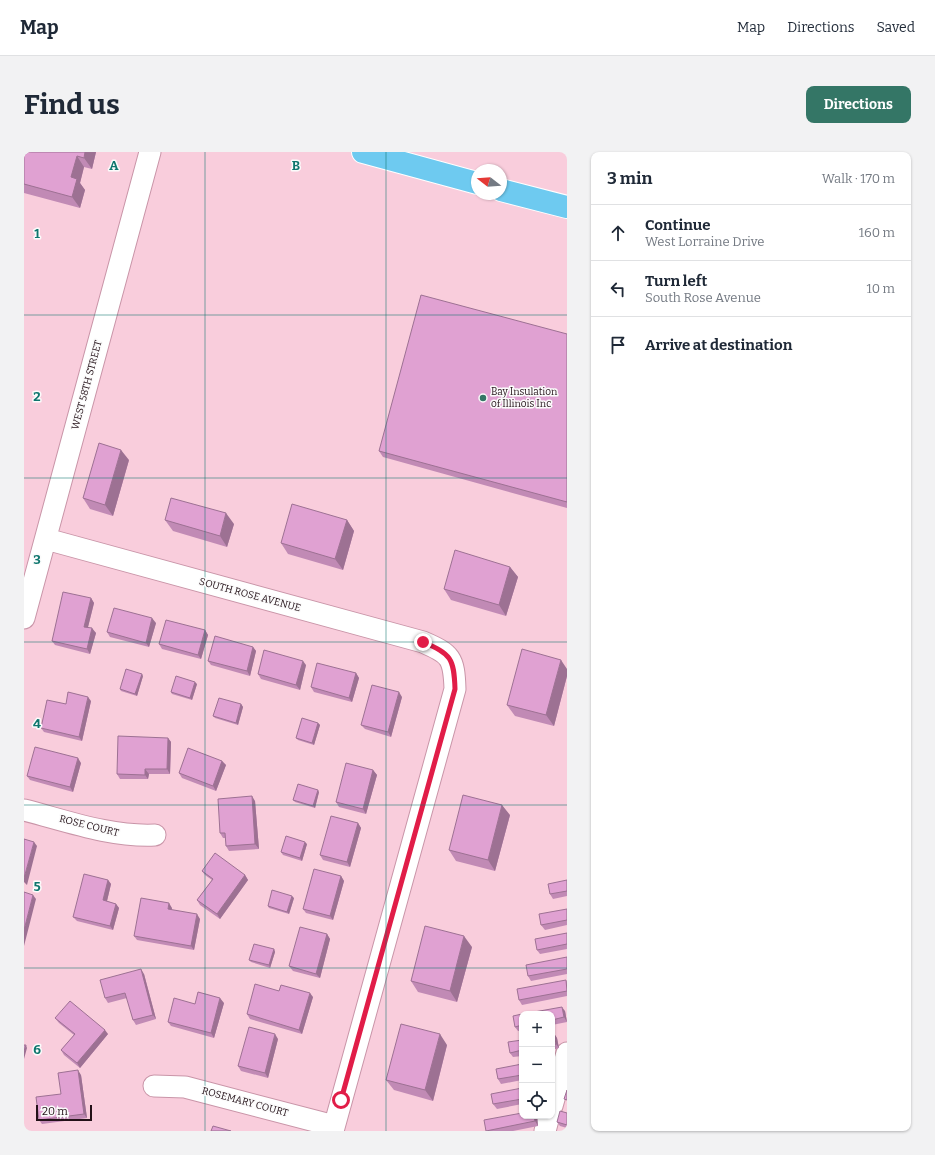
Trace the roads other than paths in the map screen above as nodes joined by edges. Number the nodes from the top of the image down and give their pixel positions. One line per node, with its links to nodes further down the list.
1 (150, 152): 6 (street, WEST 58TH STREET)
2 (363, 152): 3 (main road)
3 (471, 181)
4 (507, 192): 5 (main road)
5 (567, 208)
6 (46, 539): 7 (street, WEST 58TH STREET); 14 (street, SOUTH ROSE AVENUE)
7 (24, 618)
8 (24, 810): 9 (street, ROSE COURT)
9 (155, 835)
10 (567, 1053): 12 (street)
11 (154, 1086): 14 (street, ROSEMARY COURT)
12 (555, 1095)
13 (548, 1119): 15 (street)
14 (333, 1128)
15 (545, 1131)

